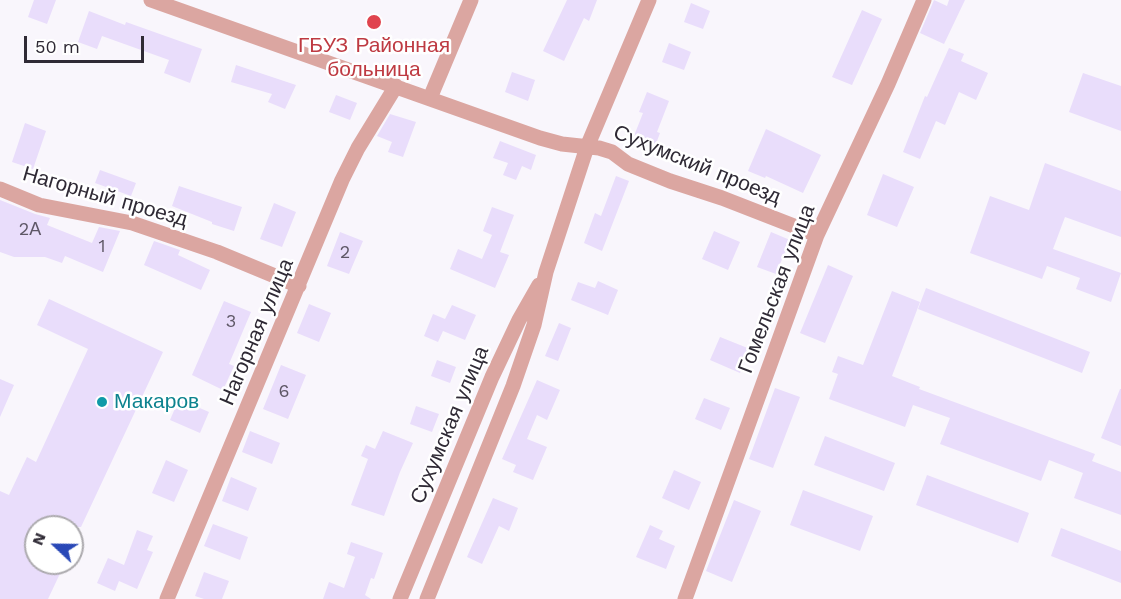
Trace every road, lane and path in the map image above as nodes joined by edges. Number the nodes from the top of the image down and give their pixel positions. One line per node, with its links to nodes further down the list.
1 (151, 0): 5 (street, Сухумский проезд)
2 (471, 0): 6 (street)
3 (649, 0): 7 (street, Сухумская улица)
4 (924, 0): 9 (street, Гомельская улица)
5 (396, 86): 6 (street, Сухумский проезд); 11 (street, Нагорная улица)
6 (430, 98): 7 (street, Сухумский проезд)
7 (587, 147): 9 (street, Сухумский проезд); 10 (street, Сухумская улица)
8 (0, 189): 11 (street, Нагорный проезд)
9 (817, 236): 15 (street, Гомельская улица)
10 (546, 272): 13 (street, Сухумская улица); 14 (street, Сухумская улица)
11 (300, 286): 12 (street, Нагорная улица)
12 (168, 599)
13 (400, 599)
14 (427, 599)
15 (685, 599)

